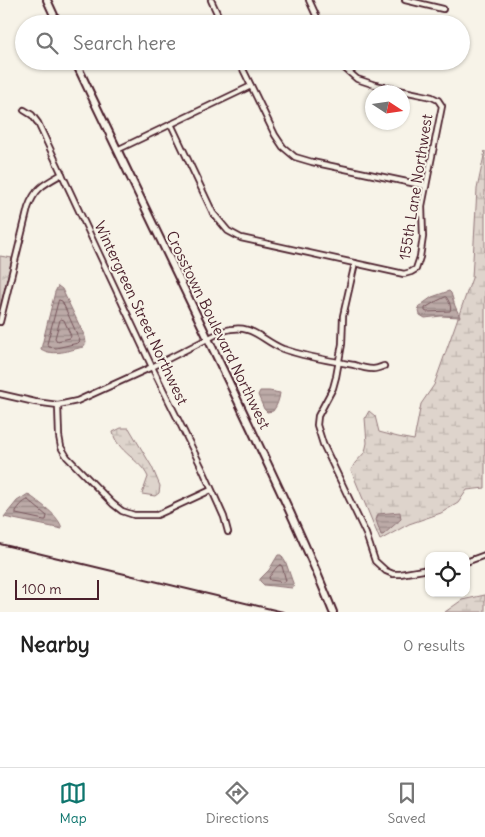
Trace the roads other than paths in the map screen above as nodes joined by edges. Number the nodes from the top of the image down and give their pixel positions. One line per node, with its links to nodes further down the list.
1 (47, 0): 6 (street)
2 (211, 0): 7 (street)
3 (309, 0): 8 (street)
4 (405, 0): 5 (street)
5 (443, 9)
6 (54, 15)
7 (218, 15)
8 (316, 15)
9 (80, 70): 15 (street, Crosstown Boulevard Northwest)
10 (243, 70): 12 (street)
11 (346, 70): 17 (street, 155th Lane Northwest)
12 (251, 86): 14 (street); 17 (street)
13 (24, 110): 16 (street, Wintergreen Street Northwest)
14 (171, 124): 15 (street); 18 (street)
15 (116, 150): 20 (street, Crosstown Boulevard Northwest)
16 (62, 174): 19 (street); 23 (street, Wintergreen Street Northwest)
17 (426, 186): 18 (street, 155th Lane Northwest)
18 (355, 263): 21 (street)
19 (0, 322)
20 (208, 339): 21 (street); 23 (street); 31 (street, Crosstown Boulevard Northwest)
21 (339, 363): 22 (street); 30 (street)
22 (384, 366)
23 (152, 367): 25 (street); 26 (street, Wintergreen Street Northwest)
24 (0, 394): 25 (street)
25 (58, 405): 26 (street)
26 (211, 490): 27 (street, Wintergreen Street Northwest)
27 (228, 532)
28 (485, 555): 29 (street)
29 (470, 561)
30 (425, 570)
31 (333, 612)

